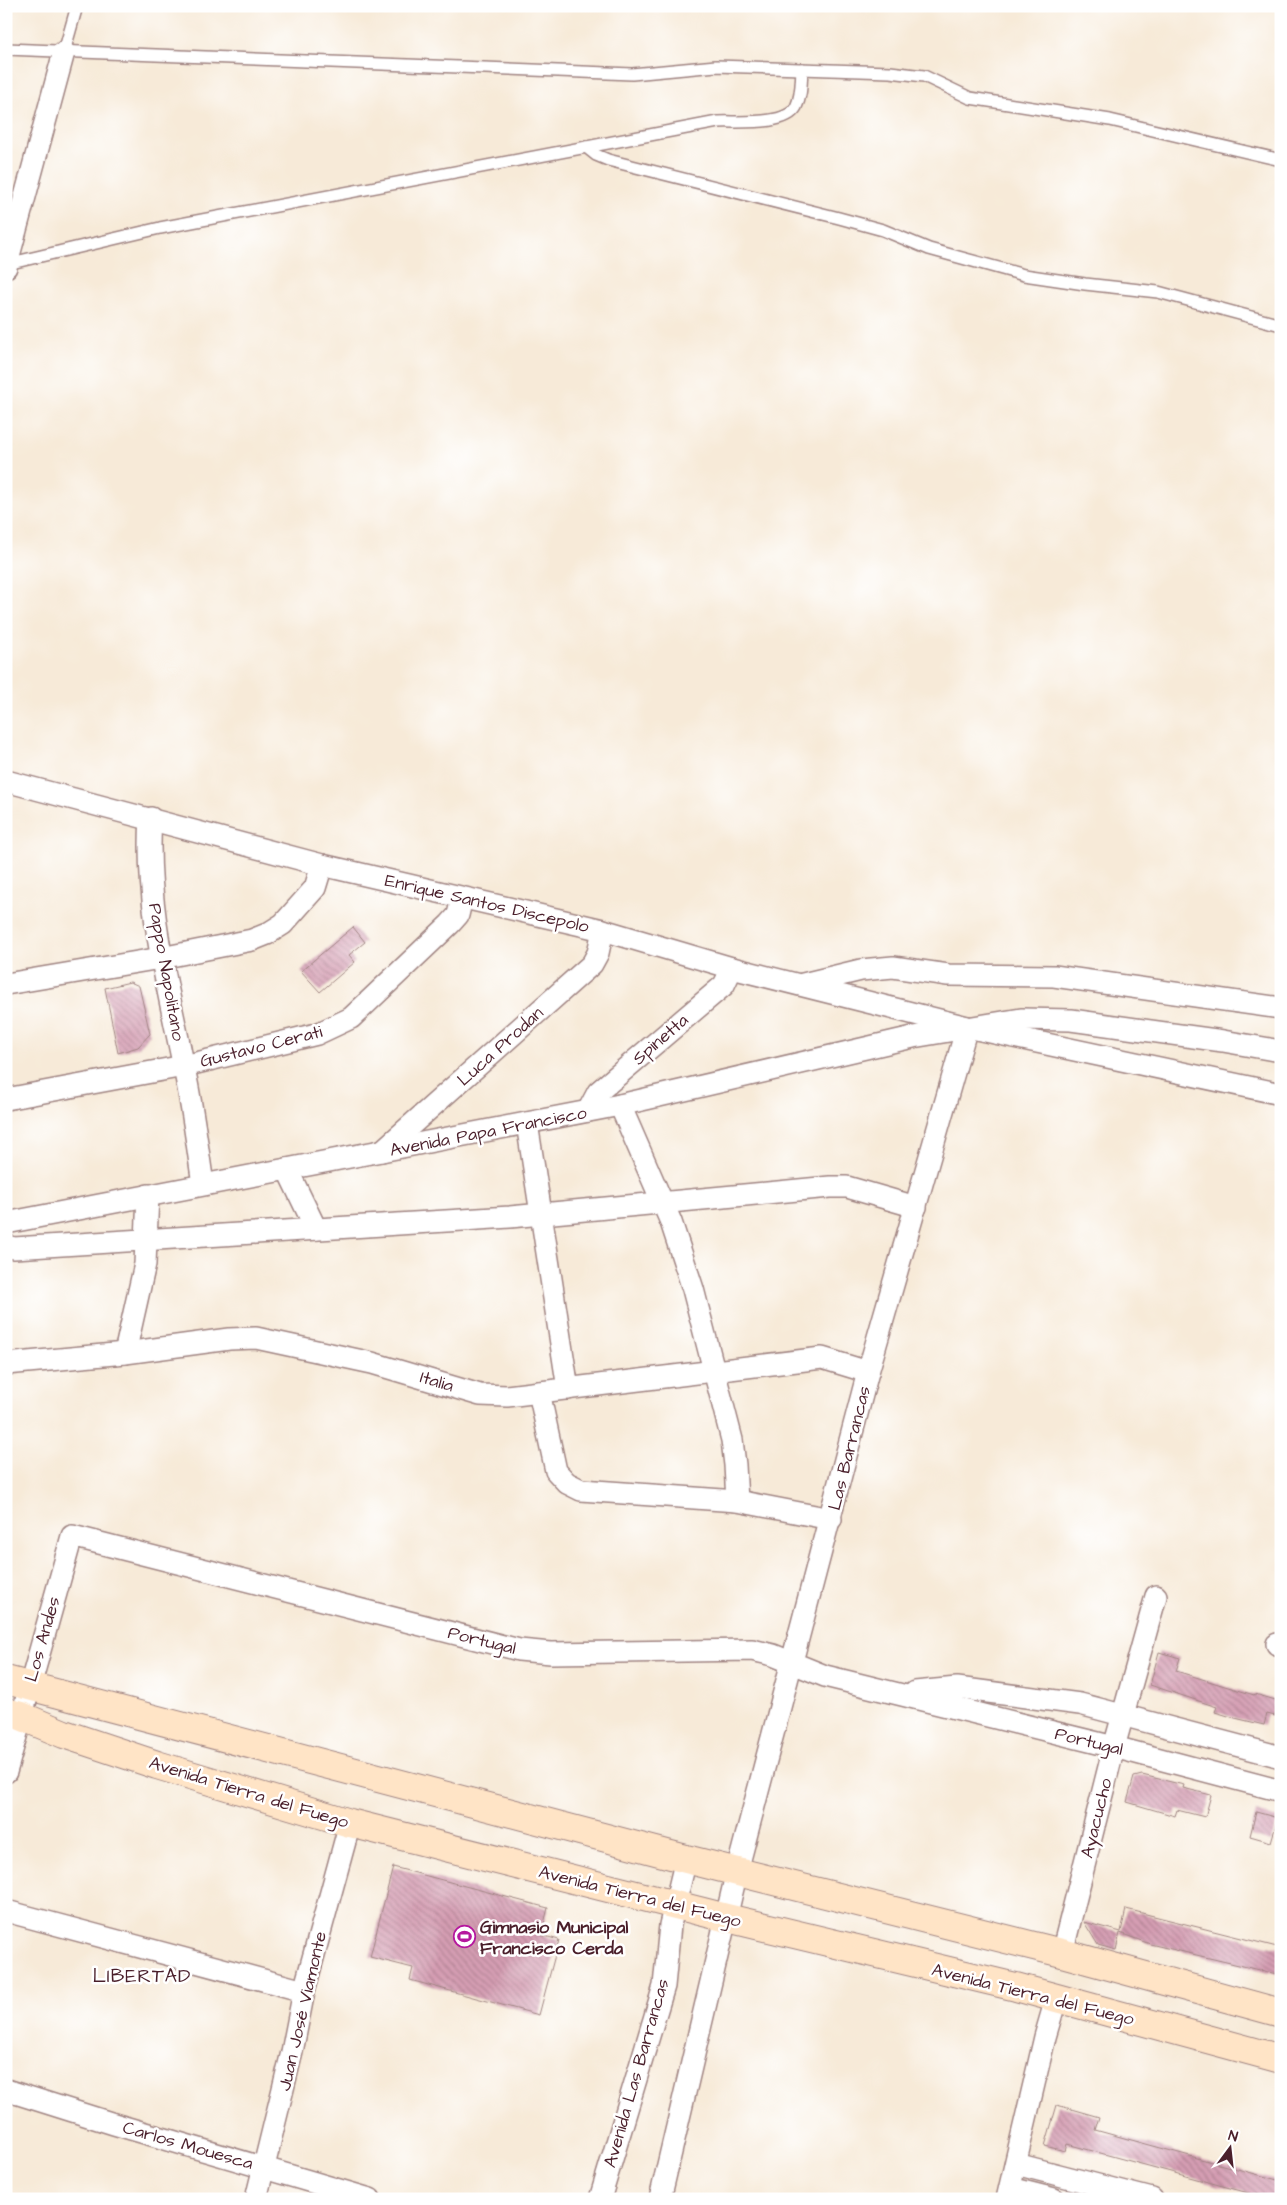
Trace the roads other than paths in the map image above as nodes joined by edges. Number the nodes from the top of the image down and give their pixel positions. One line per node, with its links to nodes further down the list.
1 (77, 6): 3 (lane)
2 (6, 49): 3 (lane)
3 (64, 52): 4 (lane); 7 (street)
4 (802, 69): 5 (lane); 6 (lane)
5 (586, 147): 7 (lane); 8 (lane)
6 (1281, 160)
7 (7, 265)
8 (1281, 326)
9 (6, 781): 10 (street, Enrique Santos Discepolo)
10 (151, 818): 11 (street, Enrique Santos Discepolo); 14 (street, Pappo Napolitano)
11 (322, 865): 12 (street, Enrique Santos Discepolo); 14 (street)
12 (462, 898): 13 (street, Enrique Santos Discepolo); 21 (street, Gustavo Cerati)
13 (603, 930): 15 (street, Enrique Santos Discepolo); 27 (street, Luca Prodan)
14 (161, 958): 16 (street); 21 (street, Pappo Napolitano)
15 (732, 968): 17 (street, Enrique Santos Discepolo); 25 (street, Spinetta)
16 (6, 984)
17 (801, 985): 18 (street); 19 (street, Enrique Santos Discepolo)
18 (1281, 1008)
19 (967, 1027): 20 (street, Avenida Papa Francisco); 22 (street, Enrique Santos Discepolo); 24 (street, Avenida Papa Francisco); 32 (street, Las Barrancas)
20 (1281, 1051)
21 (184, 1066): 23 (street, Gustavo Cerati); 29 (street, Pappo Napolitano)
22 (1281, 1094)
23 (6, 1099)
24 (620, 1105): 25 (street, Avenida Papa Francisco); 31 (street)
25 (588, 1111): 26 (street, Avenida Papa Francisco)
26 (527, 1123): 27 (street, Avenida Papa Francisco); 33 (street)
27 (381, 1152): 28 (street, Avenida Papa Francisco)
28 (287, 1169): 29 (street, Avenida Papa Francisco); 35 (street)
29 (203, 1184): 30 (street, Avenida Papa Francisco)
30 (148, 1195): 34 (street, Avenida Papa Francisco); 36 (street)
31 (664, 1203): 32 (street); 33 (street); 40 (street)
32 (916, 1207): 41 (street, Las Barrancas)
33 (541, 1214): 35 (street); 42 (street)
34 (6, 1223)
35 (316, 1229): 36 (street)
36 (147, 1239): 37 (street); 38 (street)
37 (6, 1246)
38 (125, 1353): 39 (street, Italia); 43 (street, Italia)
39 (6, 1364)
40 (713, 1372): 41 (street, Italia); 42 (street, Italia); 44 (street)
41 (868, 1372): 45 (street, Las Barrancas)
42 (568, 1389): 43 (street, Italia)
43 (539, 1392): 44 (street)
44 (736, 1501): 45 (street)
45 (831, 1519): 48 (street, Las Barrancas)
46 (72, 1536): 48 (street, Portugal); 49 (street, Los Andes)
47 (1156, 1596): 51 (street, Ayacucho)
48 (792, 1663): 50 (street, Portugal); 59 (street, Las Barrancas)
49 (18, 1683): 52 (street, Los Andes); 58 (street)
50 (897, 1694): 51 (street, Portugal); 53 (street, Portugal)
51 (1124, 1714): 53 (street, Ayacucho); 54 (street, Portugal)
52 (12, 1726): 55 (street, Los Andes); 57 (street, Avenida Tierra del Fuego)
53 (1114, 1747): 56 (street, Portugal); 63 (street, Ayacucho)
54 (1281, 1757)
55 (6, 1772)
56 (1281, 1791)
57 (350, 1823): 60 (street, Avenida Tierra del Fuego); 64 (street, Juan José Viamonte)
58 (686, 1859): 59 (street); 60 (street, Avenida Las Barrancas)
59 (737, 1871): 62 (street); 63 (street)
60 (675, 1904): 62 (street, Avenida Tierra del Fuego); 74 (street, Avenida Las Barrancas)
61 (6, 1911): 64 (street)
62 (727, 1918): 65 (street, Avenida Tierra del Fuego); 75 (street)
63 (1062, 1954): 66 (street)
64 (304, 1990): 70 (street, Juan José Viamonte)
65 (1056, 1999): 67 (street, Avenida Tierra del Fuego); 69 (street)
66 (1281, 2013)
67 (1281, 2059)
68 (6, 2090): 70 (street, Carlos Mouesca)
69 (1016, 2164): 71 (street); 77 (street)
70 (264, 2166): 72 (street, Juan José Viamonte); 73 (street, Carlos Mouesca)
71 (1009, 2193): 76 (street)
72 (256, 2199)
73 (370, 2199)
74 (600, 2199)
75 (660, 2199)
76 (1054, 2199)
77 (1152, 2199)

